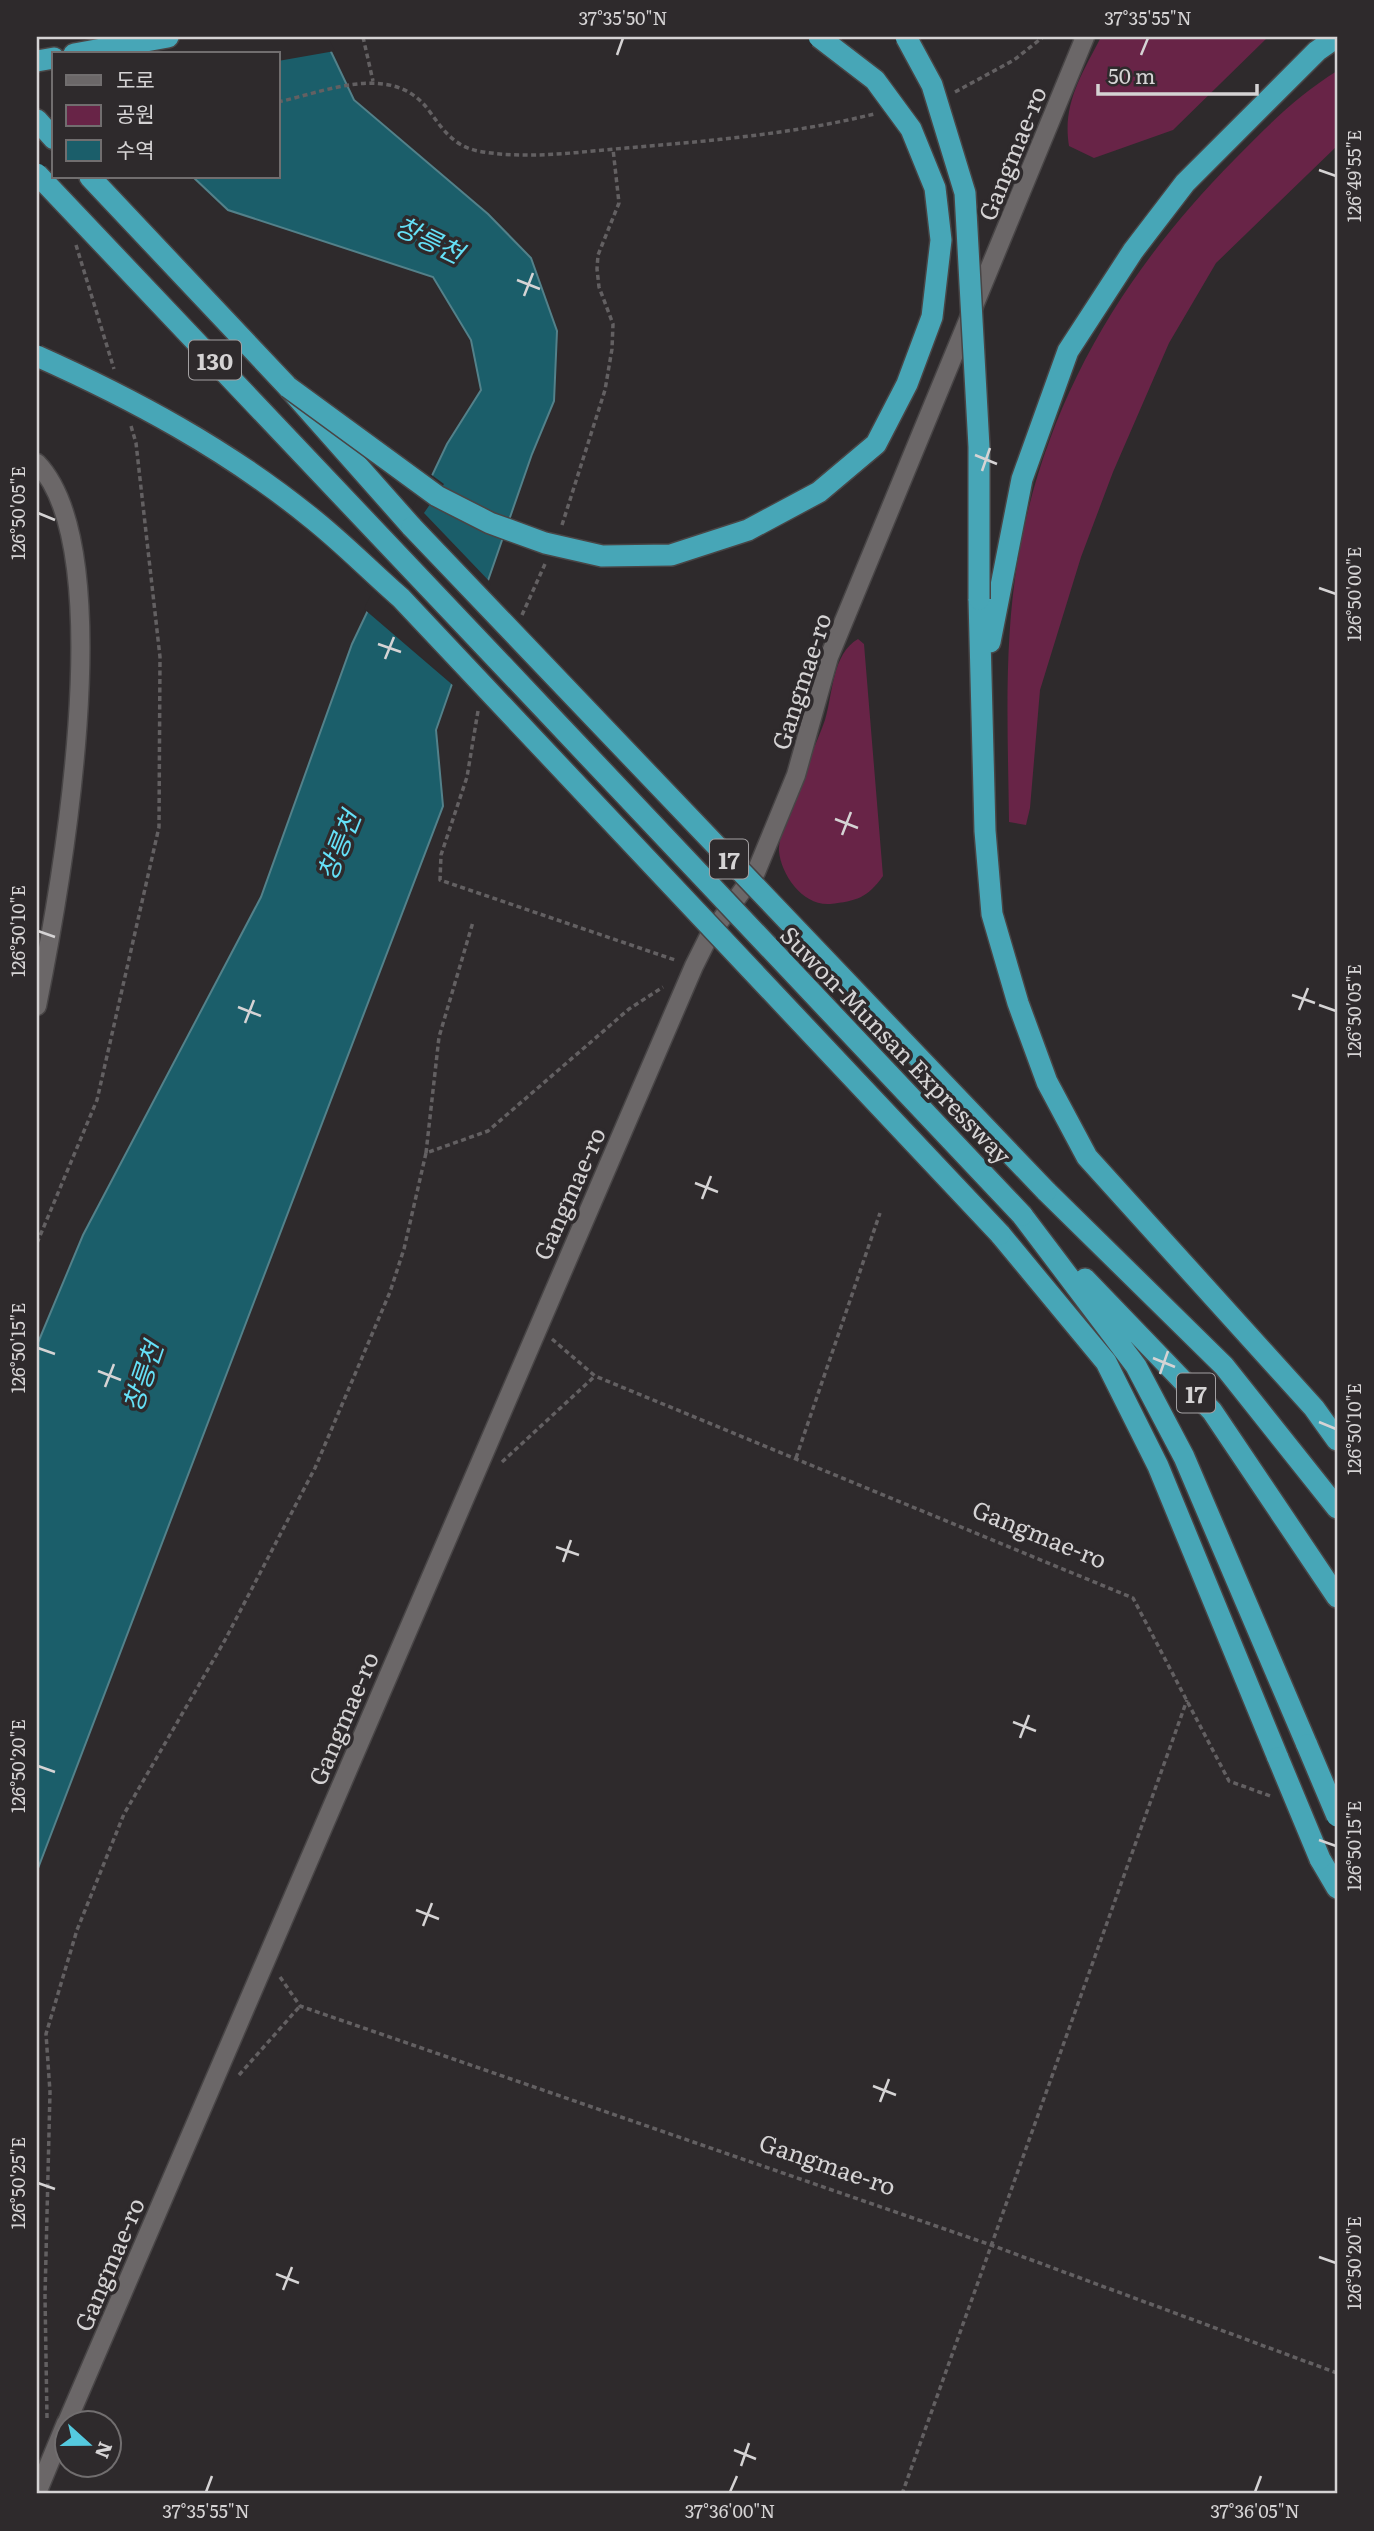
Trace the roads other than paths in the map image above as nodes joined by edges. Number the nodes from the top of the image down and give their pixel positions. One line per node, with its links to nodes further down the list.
1 (168, 37): 6 (highway)
2 (819, 37): 12 (highway, bridge)
3 (906, 37): 16 (highway, bridge)
4 (1085, 37): 24 (street, Gangmae-ro)
5 (1337, 37): 16 (highway)
6 (85, 52)
7 (37, 120): 8 (highway)
8 (52, 137)
9 (37, 174): 15 (highway, 130, bridge)
10 (91, 178): 12 (highway, 130)
11 (37, 356): 23 (highway, bridge)
12 (288, 387): 14 (highway, 130, bridge)
13 (37, 463): 17 (street)
14 (412, 527): 20 (highway, Suwon-Munsan Expressway / 17, bridge)
15 (393, 547): 18 (highway, Suwon-Munsan Expressway / 17, bridge)
16 (982, 696): 19 (highway)
17 (37, 1006)
18 (1023, 1215): 21 (highway, Suwon-Munsan Expressway / 17); 22 (highway, bridge)
19 (1337, 1440)
20 (1337, 1508)
21 (1337, 1597)
22 (1337, 1816)
23 (1337, 1888)
24 (73, 2408)
25 (52, 2458): 26 (street, Gangmae-ro)
26 (37, 2493)

